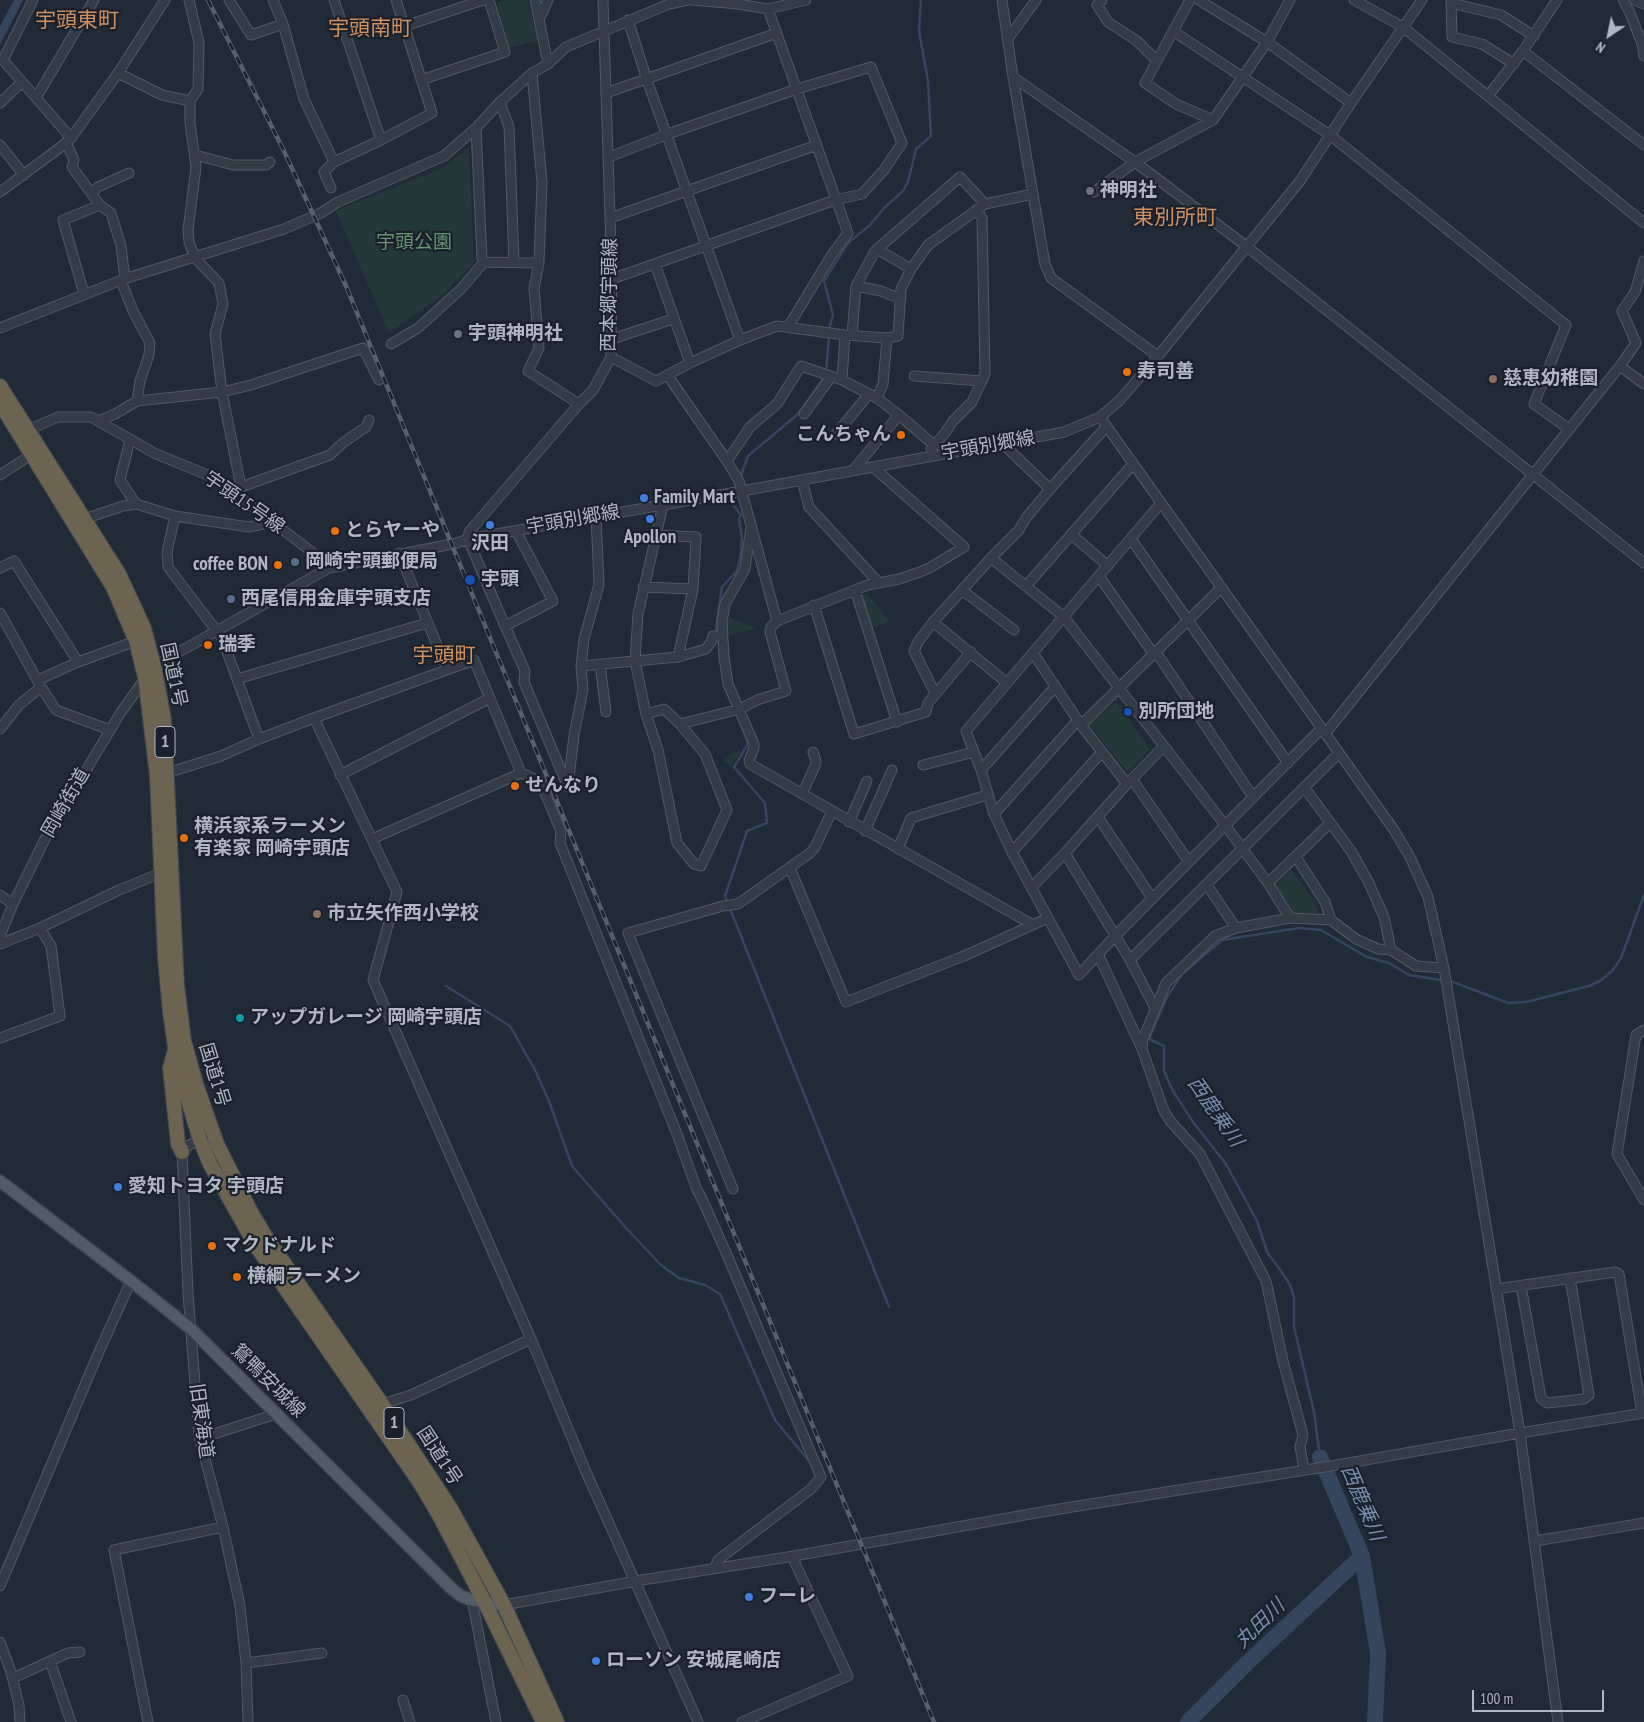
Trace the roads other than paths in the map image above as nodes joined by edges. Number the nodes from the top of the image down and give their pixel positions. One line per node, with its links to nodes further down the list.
1 (34, 0): 54 (street)
2 (94, 0): 58 (street)
3 (165, 0): 48 (street)
4 (189, 0): 59 (street)
5 (229, 0): 34 (street)
6 (273, 0): 34 (street)
7 (334, 0): 68 (street)
8 (396, 0): 35 (street)
9 (483, 0): 35 (street)
10 (489, 0): 52 (street)
11 (535, 0): 32 (street)
12 (548, 0): 32 (street)
13 (603, 0): 37 (street, 西本郷宇頭線)
14 (688, 0): 33 (street)
15 (692, 0): 27 (street)
16 (806, 0): 31 (street)
17 (1002, 0): 41 (street)
18 (1036, 0): 41 (street)
19 (1102, 0): 45 (street)
20 (1190, 0): 38 (street)
21 (1199, 0): 42 (street)
22 (1290, 0): 42 (street)
23 (1354, 0): 36 (street)
24 (1422, 0): 36 (street, 宇頭別郷線)
25 (1557, 0): 40 (street)
26 (1634, 0): 29 (street); 30 (street)
27 (713, 1): 31 (street)
28 (1451, 2): 40 (street); 47 (street)
29 (1625, 4): 44 (street)
30 (1644, 4)
31 (768, 9): 39 (street)
32 (539, 20): 46 (street)
33 (628, 20): 37 (street); 53 (street)
34 (283, 24): 75 (street)
35 (405, 26): 52 (street)
36 (1403, 27): 57 (street); 62 (street, 宇頭別郷線)
37 (603, 31): 46 (street); 56 (street, 西本郷宇頭線)
38 (1173, 31): 45 (street); 51 (street)
39 (777, 33): 53 (street); 55 (street)
40 (1534, 36): 43 (street)
41 (1008, 40): 50 (street)
42 (1267, 42): 51 (street); 62 (street)
43 (1523, 51): 47 (street); 71 (street)
44 (1644, 56)
45 (1156, 60): 63 (street)
46 (548, 64): 49 (street)
47 (1514, 64): 57 (street)
48 (118, 73): 59 (street); 67 (street)
49 (532, 73): 61 (street); 98 (street)
50 (1012, 77): 76 (street); 84 (street)
51 (1242, 77): 63 (street); 66 (street)
52 (421, 80): 68 (street)
53 (647, 80): 56 (street); 65 (street)
54 (22, 82): 58 (street); 60 (street)
55 (797, 89): 65 (street); 70 (street); 85 (street)
56 (606, 93): 73 (street, 西本郷宇頭線)
57 (1488, 96): 90 (street)
58 (36, 98): 67 (street)
59 (190, 101): 72 (street)
60 (0, 102)
61 (500, 102): 64 (street); 97 (street)
62 (1351, 103): 66 (street, 宇頭別郷線)
63 (1213, 120): 76 (street)
64 (476, 128): 94 (street); 96 (street)
65 (668, 134): 73 (street); 80 (street)
66 (1330, 135): 92 (street, 宇頭別郷線); 138 (street)
67 (68, 140): 78 (street); 83 (street)
68 (381, 140): 75 (street)
69 (0, 145): 78 (street)
70 (817, 145): 80 (street); 85 (street)
71 (1644, 145)
72 (195, 155): 74 (street); 94 (street)
73 (608, 157): 89 (street, 西本郷宇頭線)
74 (270, 162)
75 (334, 162): 79 (street)
76 (1135, 162): 82 (street); 92 (street)
77 (129, 173): 83 (street)
78 (24, 175): 81 (street)
79 (332, 188)
80 (686, 191): 89 (street); 91 (street)
81 (0, 192)
82 (1094, 192)
83 (91, 193): 87 (street)
84 (1033, 194): 86 (street); 114 (street)
85 (835, 200): 91 (street); 107 (street)
86 (986, 204): 88 (street); 93 (street)
87 (100, 205): 102 (street); 104 (street)
88 (976, 210): 100 (street); 123 (street)
89 (610, 218): 101 (street, 西本郷宇頭線)
90 (1644, 223)
91 (707, 245): 99 (street); 112 (street)
92 (1246, 246): 114 (street, 宇頭別郷線); 149 (street)
93 (878, 249): 100 (street); 103 (street)
94 (195, 258): 102 (street); 126 (street)
95 (1644, 261): 117 (street)
96 (484, 262): 97 (street); 113 (street)
97 (514, 262): 98 (street)
98 (539, 262): 130 (street)
99 (655, 264): 101 (street); 106 (street)
100 (911, 269): 105 (street)
101 (612, 279): 111 (street, 西本郷宇頭線)
102 (123, 280): 104 (street); 128 (street)
103 (856, 286): 105 (street); 109 (street)
104 (84, 294): 108 (street)
105 (901, 299): 110 (street)
106 (673, 319): 111 (street); 116 (street)
107 (788, 327): 109 (street); 112 (street)
108 (0, 328)
109 (848, 335): 110 (street); 122 (street)
110 (887, 338): 127 (street)
111 (612, 339): 115 (street, 西本郷宇頭線)
112 (740, 340): 116 (street)
113 (391, 344)
114 (1158, 356): 133 (street, 宇頭別郷線)
115 (611, 357): 118 (street); 130 (street, 西本郷宇頭線)
116 (690, 363): 118 (street)
117 (1620, 366): 124 (street); 138 (street)
118 (668, 376): 145 (street)
119 (831, 376): 122 (street); 131 (street); 145 (street)
120 (914, 376): 123 (street)
121 (379, 380): 126 (street)
122 (842, 380): 127 (street)
123 (982, 381): 142 (street)
124 (1644, 384)
125 (0, 386): 137 (highway, 国道1号 / 1)
126 (222, 392): 128 (street); 153 (street)
127 (873, 396): 132 (street); 139 (street)
128 (137, 401): 134 (street)
129 (0, 404): 143 (highway, 国道1号 / 1)
130 (579, 404): 166 (street, 西本郷宇頭線)
131 (804, 414)
132 (899, 414): 142 (street); 148 (street)
133 (1100, 417): 136 (street); 141 (street, 宇頭別郷線)
134 (94, 419): 137 (street); 140 (street, 宇頭15号線)
135 (369, 420): 153 (street)
136 (1107, 426): 146 (street); 152 (street)
137 (28, 430): 160 (highway, 国道1号 / 1)
138 (1569, 430): 149 (street)
139 (836, 434)
140 (130, 440): 153 (street, 宇頭15号線); 155 (street)
141 (1003, 444): 144 (street, 宇頭別郷線); 152 (street)
142 (934, 445): 144 (street)
143 (31, 455): 150 (street); 193 (highway, 国道1号 / 1)
144 (925, 457): 147 (street, 宇頭別郷線)
145 (726, 461): 154 (street)
146 (1133, 464): 156 (street); 164 (street)
147 (873, 467): 148 (street, 宇頭別郷線); 175 (street)
148 (854, 470): 151 (street, 宇頭別郷線)
149 (1533, 474): 170 (street); 220 (street)
150 (0, 475)
151 (802, 480): 154 (street, 宇頭別郷線); 175 (street)
152 (1050, 488): 169 (street)
153 (238, 490): 161 (street, 宇頭15号線)
154 (742, 491): 157 (street, 宇頭別郷線); 162 (street)
155 (136, 504): 158 (street); 160 (street)
156 (1161, 504): 167 (street); 178 (street)
157 (662, 505): 159 (street, 宇頭別郷線); 165 (street)
158 (176, 516): 161 (street); 191 (street)
159 (596, 518): 163 (street, 宇頭別郷線); 201 (street)
160 (84, 519): 203 (highway, 国道1号 / 1)
161 (270, 520): 173 (street, 宇頭15号線)
162 (750, 526): 185 (street); 192 (street)
163 (516, 531): 166 (street, 宇頭別郷線); 189 (street)
164 (1071, 534): 171 (street); 176 (street)
165 (657, 535): 177 (street); 179 (street)
166 (468, 539): 168 (street, 宇頭別郷線); 189 (street)
167 (1131, 539): 171 (street); 187 (street)
168 (399, 554): 173 (street); 188 (street)
169 (991, 558): 176 (street); 181 (street)
170 (1644, 563)
171 (1108, 566): 174 (street)
172 (0, 568): 199 (street)
173 (329, 568): 191 (street)
174 (1099, 576): 184 (street); 195 (street)
175 (879, 583): 180 (street)
176 (1026, 586): 184 (street)
177 (643, 587): 179 (street); 198 (street)
178 (1221, 588): 187 (street); 220 (street)
179 (693, 589): 197 (street)
180 (855, 590): 182 (street); 215 (street)
181 (962, 590): 186 (street); 190 (street)
182 (814, 605): 185 (street); 215 (street)
183 (0, 613): 206 (street)
184 (1064, 617): 196 (street); 208 (street)
185 (777, 621): 211 (street)
186 (933, 622): 194 (street); 209 (street)
187 (1187, 622): 195 (street); 227 (street)
188 (428, 624): 202 (street); 204 (street)
189 (505, 626): 201 (street)
190 (1014, 630)
191 (216, 631): 203 (street); 204 (street)
192 (718, 636): 197 (street); 211 (street)
193 (136, 641): 199 (street); 203 (highway, 国道1号 / 1)
194 (971, 652): 205 (street); 209 (street)
195 (1154, 653): 208 (street); 239 (street)
196 (1033, 654): 205 (street); 207 (street)
197 (678, 657): 198 (street)
198 (635, 661): 200 (street); 213 (street)
199 (78, 662): 206 (street)
200 (600, 664): 201 (street); 212 (street)
201 (581, 666)
202 (447, 669): 210 (street); 214 (street)
203 (150, 672): 219 (street, 岡崎街道); 231 (highway, 国道1号 / 1); 255 (highway, 国道1号 / 1)
204 (237, 679): 221 (street)
205 (1007, 683): 224 (street)
206 (40, 684): 218 (street); 219 (street)
207 (1055, 687): 216 (street); 230 (street)
208 (1119, 688): 216 (street); 222 (street)
209 (935, 693): 215 (street)
210 (490, 698): 232 (street); 233 (street)
211 (740, 709): 217 (street); 237 (street)
212 (606, 712)
213 (646, 714): 217 (street); 217 (street)
214 (314, 718): 221 (street); 233 (street)
215 (897, 722)
216 (1079, 722): 225 (street); 241 (street)
217 (680, 724)
218 (0, 729)
219 (110, 730): 261 (street, 岡崎街道)
220 (1323, 731): 226 (street); 227 (street)
221 (259, 739): 231 (street)
222 (1164, 746): 235 (street); 245 (street)
223 (813, 752): 237 (street)
224 (974, 752): 228 (street); 230 (street)
225 (1102, 752): 235 (street); 250 (street)
226 (1338, 754): 236 (street); 274 (street)
227 (1288, 762): 239 (street)
228 (923, 765)
229 (892, 770): 246 (street)
230 (981, 770): 238 (street)
231 (167, 773): 280 (highway, 国道1号 / 1)
232 (520, 773): 247 (street); 302 (street)
233 (340, 775): 247 (street)
234 (867, 781): 243 (street)
235 (1129, 782): 242 (street); 253 (street)
236 (1304, 787): 244 (street); 249 (street)
237 (802, 794): 240 (street)
238 (987, 795): 241 (street); 248 (street)
239 (1253, 797): 245 (street)
240 (832, 811): 243 (street); 254 (street)
241 (994, 814): 250 (street)
242 (1098, 817): 251 (street); 260 (street)
243 (849, 822): 246 (street)
244 (1330, 823): 252 (street); 271 (street)
245 (1225, 825): 249 (street); 253 (street)
246 (865, 831): 248 (street)
247 (372, 839): 291 (street)
248 (898, 849): 265 (street)
249 (1241, 849): 256 (street); 257 (street)
250 (1012, 852): 258 (street)
251 (1065, 853): 258 (street); 268 (street)
252 (1296, 857): 256 (street); 264 (street)
253 (1189, 862): 260 (street)
254 (790, 868): 265 (street); 284 (street)
255 (161, 873): 266 (street); 278 (highway, 国道1号 / 1)
256 (1268, 883): 263 (street)
257 (1207, 885): 267 (street); 273 (street)
258 (1030, 888): 262 (street)
259 (0, 895): 261 (street)
260 (1152, 898): 268 (street)
261 (13, 904): 269 (street, 岡崎街道)
262 (1048, 918): 265 (street); 272 (street)
263 (1290, 918): 264 (street); 267 (street)
264 (1331, 920): 271 (street)
265 (1033, 925)
266 (40, 928): 270 (street); 277 (street)
267 (1236, 928): 275 (street)
268 (1116, 935): 272 (street); 273 (street)
269 (0, 936)
270 (0, 944)
271 (1391, 950): 274 (street)
272 (1098, 954): 279 (street)
273 (1130, 960): 275 (street)
274 (1444, 968): 289 (street)
275 (1155, 1008): 279 (street)
276 (1644, 1030): 285 (street)
277 (0, 1038)
278 (176, 1047): 281 (highway, 国道1号 / 1); 282 (highway)
279 (1142, 1049): 297 (street)
280 (214, 1134): 281 (street); 292 (highway, 国道1号 / 1)
281 (200, 1140): 282 (street); 305 (highway, 国道1号 / 1)
282 (182, 1152): 290 (street, 旧東海道)
283 (0, 1181): 287 (main road, 鴛鴨安城線)
284 (733, 1189)
285 (1644, 1200)
286 (1570, 1278): 288 (street); 288 (street); 293 (street)
287 (131, 1281): 290 (main road, 鴛鴨安城線); 304 (street)
288 (1521, 1286): 289 (street)
289 (1496, 1289): 295 (street)
290 (190, 1328): 294 (main road, 鴛鴨安城線); 296 (street, 旧東海道)
291 (530, 1339): 292 (street); 303 (street)
292 (382, 1404): 306 (highway, 国道1号 / 1)
293 (1643, 1413): 295 (street)
294 (276, 1414): 296 (street); 305 (main road, 鴛鴨安城線)
295 (1520, 1433): 297 (street); 300 (street)
296 (199, 1436): 299 (street, 旧東海道)
297 (1306, 1469): 301 (street)
298 (1644, 1523): 300 (street)
299 (223, 1526): 311 (street, 旧東海道); 316 (street)
300 (1534, 1541): 324 (street)
301 (794, 1556): 302 (street); 323 (street)
302 (715, 1568): 303 (street)
303 (636, 1581): 306 (street); 322 (street)
304 (0, 1586)
305 (478, 1601): 306 (main road, 鴛鴨安城線); 319 (street); 320 (highway, 国道1号 / 1)
306 (504, 1605): 321 (highway, 国道1号 / 1)
307 (0, 1642): 312 (street)
308 (80, 1652): 310 (street)
309 (322, 1653): 311 (street)
310 (50, 1661): 312 (street); 315 (street)
311 (246, 1664): 317 (street, 旧東海道)
312 (13, 1678): 314 (street)
313 (403, 1700): 318 (street)
314 (20, 1722)
315 (71, 1722)
316 (148, 1722)
317 (248, 1722)
318 (410, 1722)
319 (496, 1722)
320 (543, 1722)
321 (557, 1722)
322 (698, 1722)
323 (742, 1722)
324 (1558, 1722)

